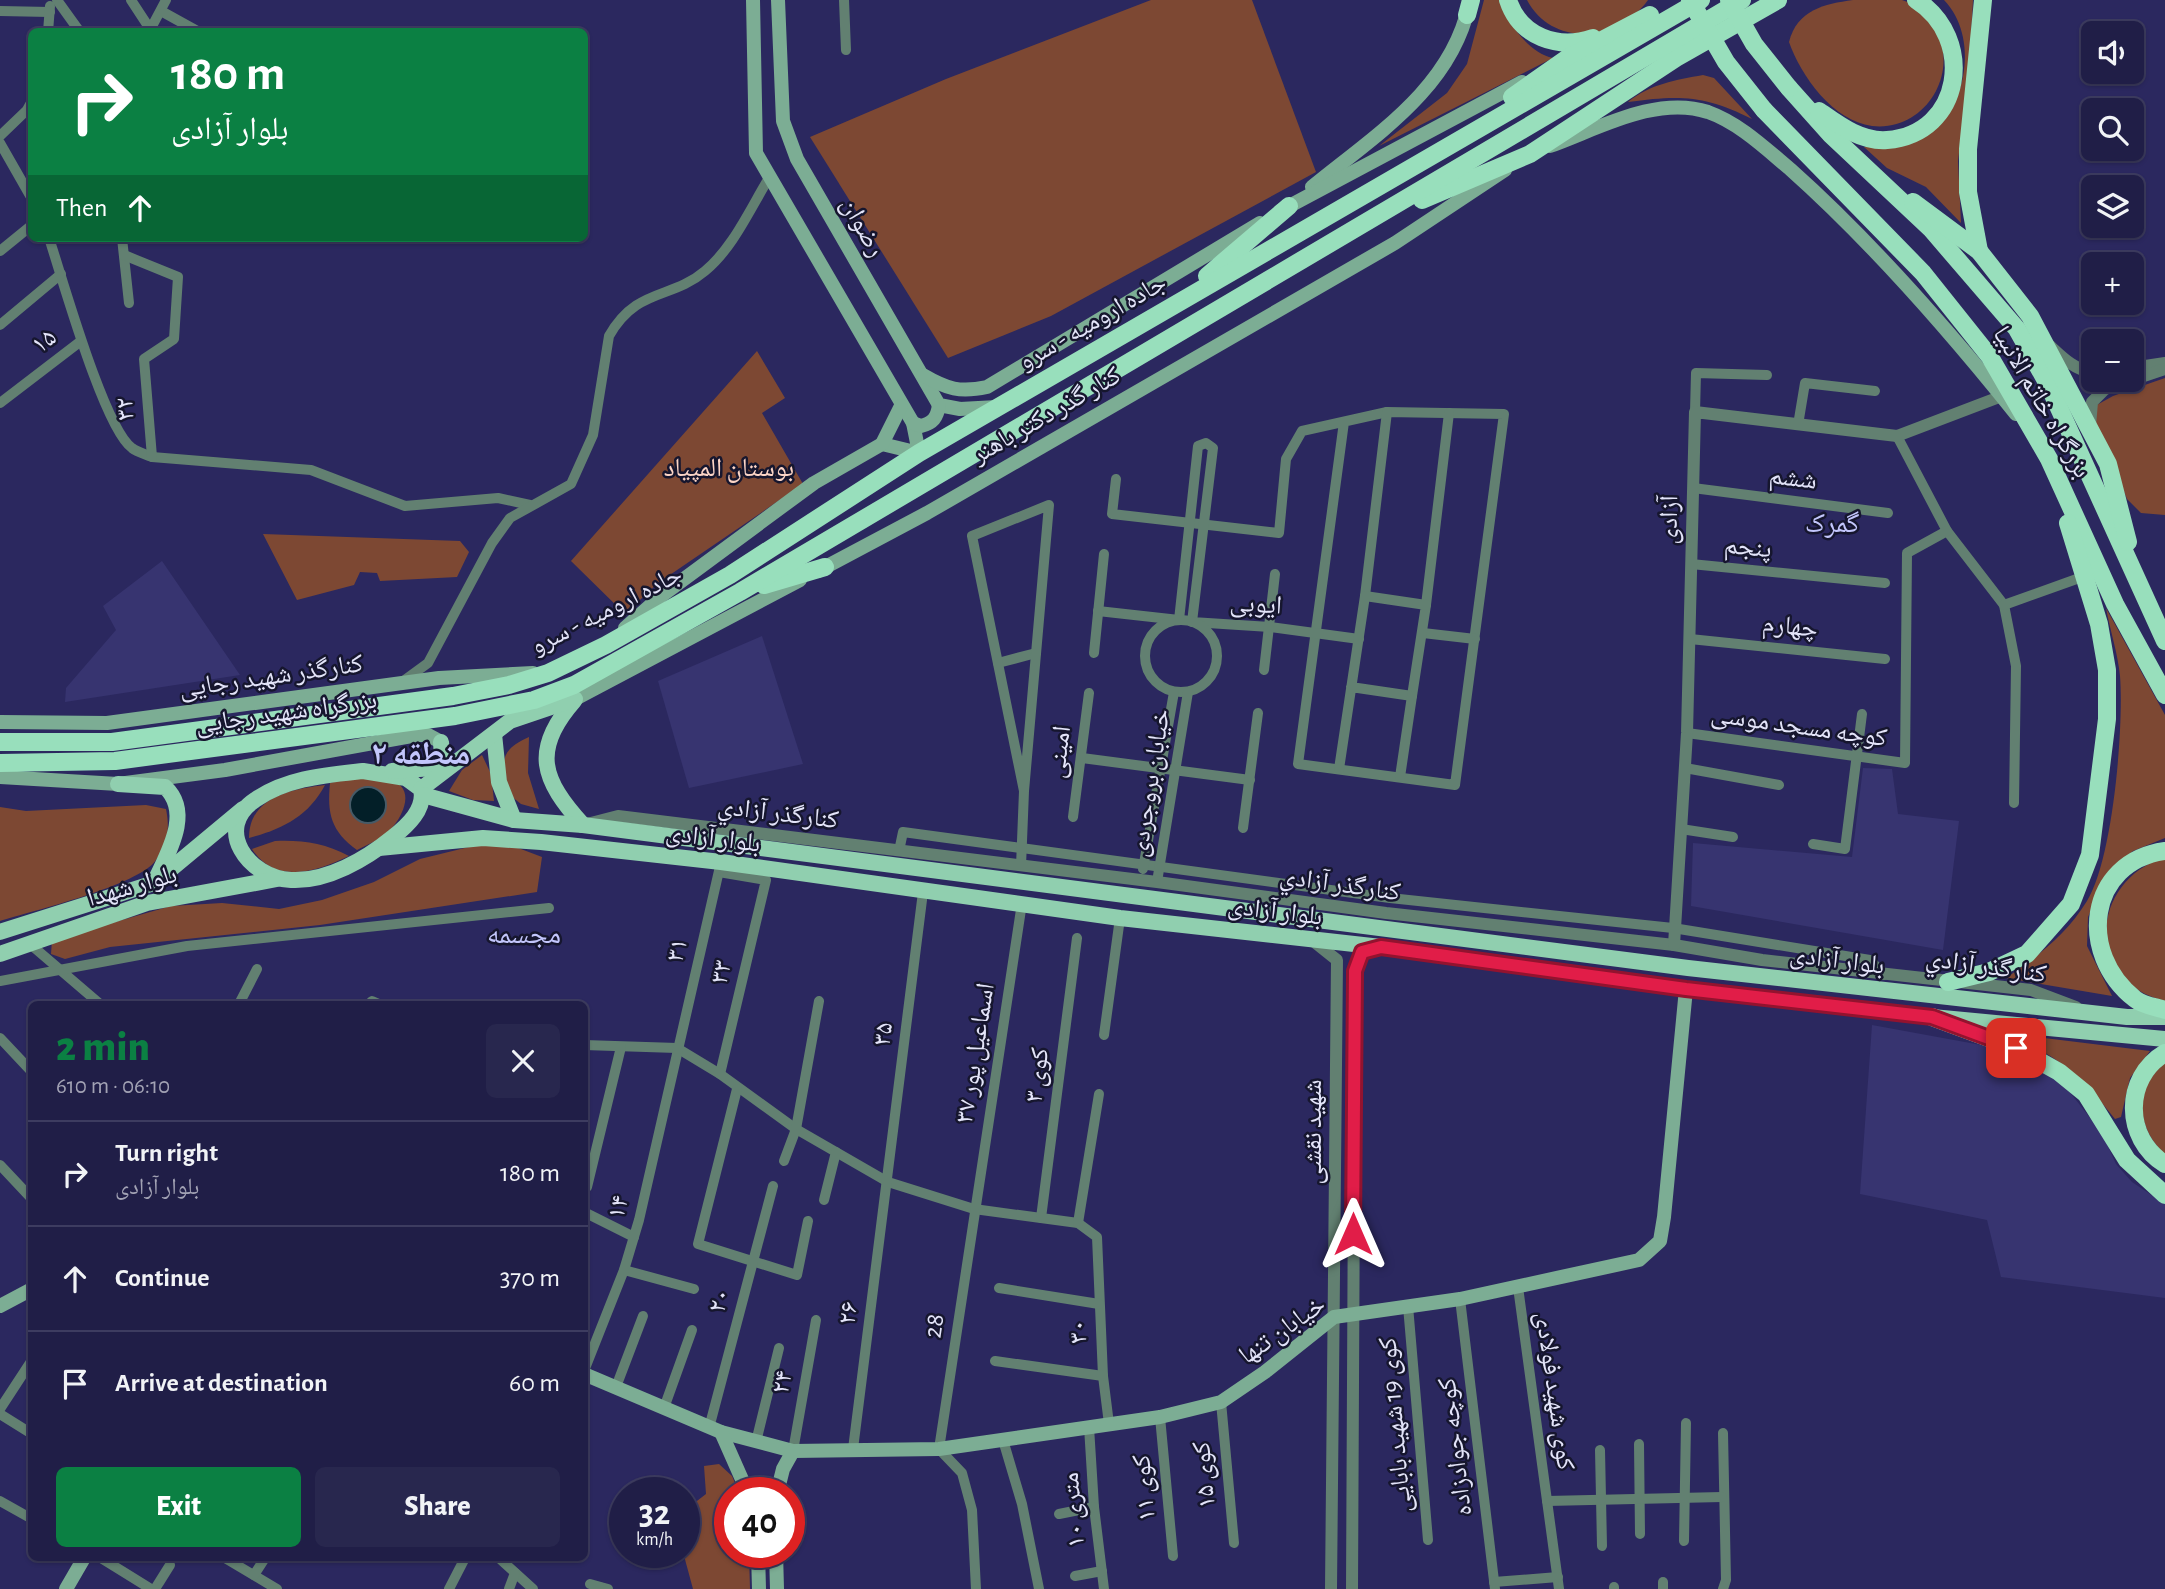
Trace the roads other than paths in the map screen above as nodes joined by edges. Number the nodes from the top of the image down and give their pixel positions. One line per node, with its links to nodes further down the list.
1 (51, 0): 19 (street)
2 (57, 0): 22 (street)
3 (131, 0): 23 (street)
4 (753, 0): 35 (main road)
5 (778, 0): 55 (main road, رضوان)
6 (844, 0): 26 (street)
7 (1508, 0): 20 (highway)
8 (1677, 0): 20 (highway)
9 (1690, 0): 72 (highway, بزرگراه خاتم الانبیا, bridge)
10 (1701, 0): 33 (highway, جاده ارومیه - سرو)
11 (1729, 0): 28 (highway, بزرگراه خاتم الانبیا, bridge)
12 (1742, 0): 38 (highway, جاده ارومیه - سرو)
13 (1778, 0): 32 (highway)
14 (1916, 0): 28 (highway)
15 (1983, 0): 43 (highway)
16 (164, 5): 24 (street); 25 (street)
17 (1469, 5): 37 (main road)
18 (0, 11): 19 (street)
19 (50, 12): 21 (street)
20 (1633, 24): 27 (highway)
21 (48, 28)
22 (77, 28)
23 (148, 28)
24 (150, 28)
25 (194, 28)
26 (846, 50)
27 (1566, 59): 33 (highway); 37 (main road)
28 (1795, 94): 34 (highway, بزرگراه خاتم الانبیا)
29 (28, 108): 30 (street)
30 (0, 136)
31 (0, 143): 36 (street)
32 (1530, 154): 38 (highway); 58 (main road, کنار گذر دکتر باهنر); 84 (main road, کنار گذر دکتر باهنر)
33 (1415, 165): 47 (highway, جاده ارومیه - سرو)
34 (1874, 177): 43 (highway); 87 (highway, بزرگراه خاتم الانبیا)
35 (769, 178): 61 (main road); 77 (street)
36 (28, 192)
37 (1289, 206): 47 (highway); 55 (main road)
38 (1359, 227): 89 (highway, جاده ارومیه - سرو)
39 (28, 228): 42 (street)
40 (50, 242): 45 (street)
41 (122, 242): 44 (street)
42 (0, 251)
43 (1979, 251): 50 (highway)
44 (124, 255): 46 (street); 74 (street, ۳۲)
45 (61, 274): 48 (street); 49 (street)
46 (128, 303)
47 (1173, 305): 62 (highway, جاده ارومیه - سرو)
48 (0, 325)
49 (81, 341): 59 (street, ۱۵); 74 (street)
50 (2045, 341): 53 (street); 69 (highway)
51 (2165, 363): 52 (street)
52 (2144, 366)
53 (2081, 368)
54 (2165, 369): 69 (street)
55 (923, 375): 60 (main road, رضوان)
56 (1767, 375): 64 (street)
57 (1875, 391): 68 (street)
58 (2002, 396): 70 (street); 72 (main road, کنار گذر دکتر باهنر)
59 (0, 403)
60 (939, 405): 62 (main road); 67 (main road)
61 (901, 406): 67 (main road); 71 (main road)
62 (999, 407): 73 (highway, جاده ارومیه - سرو)
63 (1387, 412): 65 (street); 66 (street); 90 (street)
64 (1695, 412): 68 (street); 76 (street, آزادی)
65 (1449, 414): 91 (street); 101 (street)
66 (1344, 422): 80 (street); 98 (street)
67 (913, 423): 73 (main road)
68 (1798, 425): 70 (street)
69 (2090, 426): 87 (highway)
70 (1897, 436): 81 (street)
71 (883, 444): 73 (main road); 104 (main road)
72 (2044, 451): 86 (highway); 120 (highway, بزرگراه خاتم الانبیا)
73 (919, 453): 104 (highway, جاده ارومیه - سرو)
74 (152, 457): 77 (street)
75 (1116, 478): 79 (street)
76 (1693, 488): 78 (street, ششم); 83 (street, آزادی)
77 (530, 505): 108 (street)
78 (1888, 513)
79 (1190, 521): 80 (street); 80 (street); 94 (street)
80 (1203, 524): 95 (street)
81 (1947, 531): 92 (street); 129 (street, کوچه مسجد موسی)
82 (1104, 554): 93 (street)
83 (1691, 564): 88 (street, پنجم); 102 (street, آزادی)
84 (825, 567): 89 (highway); 116 (main road, کنار گذر دکتر باهنر)
85 (1275, 574): 97 (street)
86 (2085, 576): 92 (street); 188 (highway)
87 (2137, 580): 96 (highway); 103 (highway, بزرگراه خاتم الانبیا)
88 (1885, 583)
89 (740, 592): 116 (highway, جاده ارومیه - سرو)
90 (1365, 596): 91 (street); 100 (street)
91 (1426, 605): 99 (street)
92 (2004, 605): 144 (street)
93 (1098, 611): 94 (street); 106 (street)
94 (1179, 620): 95 (street); 117 (street)
95 (1192, 622): 97 (street, ایوبی); 118 (street)
96 (2165, 624)
97 (1270, 627): 98 (street, ایوبی); 110 (street)
98 (1315, 632): 100 (street, ایوبی); 134 (street)
99 (1423, 633): 101 (street); 121 (street)
100 (1359, 639): 115 (street)
101 (1475, 639): 138 (street)
102 (1690, 639): 107 (street, چهارم); 125 (street, آزادی)
103 (2165, 641)
104 (606, 645): 111 (highway, جاده ارومیه - سرو)
105 (1036, 653): 109 (street); 109 (street); 142 (street)
106 (1094, 653)
107 (1885, 659)
108 (428, 663): 112 (street); 113 (street)
109 (998, 663): 142 (street)
110 (1265, 670)
111 (548, 673): 112 (main road, کنارگذر شهید رجایی); 114 (highway, جاده ارومیه - سرو)
112 (439, 678): 113 (main road, کنارگذر شهید رجایی)
113 (399, 684): 124 (main road, کنارگذر شهید رجایی)
114 (509, 685): 127 (highway, بزرگراه شهید رجایی)
115 (1351, 687): 121 (street); 134 (street)
116 (575, 692): 126 (main road); 131 (highway, بزرگراه شهید رجایی); 148 (main road)
117 (1174, 692): 118 (street); 133 (street, خیابان بروجردی)
118 (1188, 692): 135 (street, خیابان بروجردی)
119 (1089, 693): 130 (street, امینی)
120 (2165, 695)
121 (1412, 696): 138 (street)
122 (1258, 713): 139 (street)
123 (1862, 714): 129 (street)
124 (0, 722)
125 (1687, 733): 129 (street, کوچه مسجد موسی); 132 (street, آزادی)
126 (494, 734): 143 (main road); 147 (main road)
127 (0, 741)
128 (441, 742): 136 (main road, بلوار شهدا); 140 (main road)
129 (1856, 757): 152 (street)
130 (1082, 758): 133 (street); 146 (street, امینی)
131 (0, 763)
132 (1685, 768): 141 (street); 150 (street, آزادی)
133 (1163, 769): 135 (street); 157 (street, خیابان بروجردی)
134 (1339, 769): 138 (street)
135 (1175, 771): 139 (street); 159 (street, خیابان بروجردی)
136 (380, 772): 143 (main road, بلوار آزادی); 145 (main road, بلوار شهدا)
137 (0, 777): 140 (main road)
138 (1400, 777)
139 (1250, 780): 149 (street)
140 (118, 784): 164 (main road)
141 (1779, 785)
142 (1024, 791): 154 (street)
143 (422, 792): 147 (main road, بلوار آزادی); 153 (main road)
144 (2014, 803)
145 (245, 808): 161 (main road); 164 (main road, بلوار شهدا)
146 (1073, 817)
147 (514, 820): 148 (main road, بلوار آزادی)
148 (583, 825): 156 (street, کنارگذر آزادي); 166 (main road, بلوار آزادی)
149 (1243, 828)
150 (1681, 829): 151 (street); 171 (street, آزادی)
151 (1733, 837)
152 (1814, 844)
153 (379, 848): 160 (main road, بلوار آزادی); 161 (main road, بلوار شهدا)
154 (1022, 849): 156 (street); 157 (street); 158 (street)
155 (2165, 850): 193 (highway)
156 (899, 851): 158 (street, کنارگذر آزادي)
157 (1144, 865): 159 (street); 162 (street, خیابان بروجردی)
158 (1021, 866): 162 (street, کنارگذر آزادي)
159 (1160, 866): 163 (street, خیابان بروجردی); 169 (street)
160 (720, 867): 165 (main road, بلوار آزادی); 202 (street, ۳۱); 205 (street, ۳۳)
161 (280, 879): 177 (main road, بلوار شهدا)
162 (1142, 881): 163 (street, کنارگذر آزادي); 166 (street)
163 (1157, 882): 166 (street); 172 (street, کنارگذر آزادي)
164 (154, 883): 173 (main road, بلوار شهدا)
165 (923, 892): 167 (main road, بلوار آزادی); 215 (street, ۳۵)
166 (1148, 898): 194 (main road, بلوار آزادی)
167 (1022, 903): 170 (main road, بلوار آزادی); 220 (street, اسماعیل پور ۳۷)
168 (549, 908): 184 (street)
169 (1537, 912): 171 (street); 172 (street)
170 (1120, 918): 175 (main road, بلوار آزادی); 197 (street)
171 (1673, 928): 176 (street); 178 (street, آزادی)
172 (1536, 929): 178 (street, کنارگذر آزادي)
173 (0, 932)
174 (1077, 937): 222 (street, کوی ۳)
175 (1311, 939): 179 (main road, بلوار آزادی); 181 (street)
176 (1764, 942): 182 (street); 186 (street)
177 (30, 944): 180 (main road, بلوار شهدا); 184 (street)
178 (1674, 945): 182 (street, کنارگذر آزادي)
179 (1381, 947): 183 (street); 189 (main road, بلوار آزادی)
180 (0, 954)
181 (1337, 960): 183 (street); 238 (street, شهید نقشی)
182 (1762, 960): 186 (street, کنارگذر آزادي)
183 (1357, 962): 236 (street, شهید نقشی)
184 (57, 969): 187 (street); 190 (street)
185 (257, 969): 191 (street)
186 (1884, 975): 188 (street, کنارگذر آزادي)
187 (0, 981)
188 (1948, 982): 194 (street, کنارگذر آزادي)
189 (1686, 989): 195 (main road, بلوار آزادی); 228 (main road, خیابان تنها)
190 (96, 1001)
191 (241, 1001)
192 (819, 1002): 208 (street)
193 (2165, 1010)
194 (2090, 1012): 196 (main road, بلوار آزادی)
195 (1932, 1017): 199 (main road, بلوار آزادی); 218 (highway)
196 (2165, 1017)
197 (1104, 1035)
198 (0, 1038): 204 (street)
199 (2165, 1039)
200 (588, 1045): 201 (street)
201 (621, 1047): 202 (street); 210 (street)
202 (677, 1048): 205 (street); 225 (street, ۱۴)
203 (2165, 1054): 212 (highway)
204 (28, 1068)
205 (720, 1074): 206 (street)
206 (737, 1089): 208 (street); 226 (street)
207 (1099, 1094): 224 (street)
208 (796, 1129): 209 (street); 211 (street)
209 (836, 1152): 215 (street); 219 (street)
210 (590, 1157): 214 (street)
211 (784, 1161)
212 (2165, 1164)
213 (0, 1165): 217 (street)
214 (588, 1177)
215 (888, 1182): 220 (street); 261 (street, ۲۶)
216 (773, 1186): 226 (street, ۲۰)
217 (28, 1195)
218 (2165, 1195)
219 (824, 1200)
220 (974, 1209): 222 (street); 262 (street, 28)
221 (588, 1214): 225 (street)
222 (1041, 1218): 224 (street)
223 (808, 1221): 226 (street)
224 (1078, 1223): 233 (street, ۳۰)
225 (634, 1237): 227 (street, ۱۴)
226 (753, 1261): 255 (street, ۲۰)
227 (624, 1270): 230 (street); 243 (street, ۱۴)
228 (1518, 1287): 232 (main road, خیابان تنها); 272 (street, کوی شهید فولادی)
229 (999, 1288): 233 (street)
230 (694, 1289)
231 (28, 1291): 234 (main road)
232 (1460, 1299): 235 (main road, خیابان تنها); 297 (street, کوچه جوادزاده)
233 (1099, 1304): 246 (street, ۳۰)
234 (0, 1306)
235 (1408, 1306): 236 (main road, خیابان تنها); 277 (street, کوی 19 شهید بابایی)
236 (1353, 1313): 238 (main road, خیابان تنها); 311 (street, شهید نقشی)
237 (643, 1316): 247 (street)
238 (1334, 1317): 248 (main road, خیابان تنها); 310 (street, شهید نقشی)
239 (817, 1320): 264 (street, ۲۴)
240 (692, 1330): 249 (street)
241 (779, 1348): 259 (street)
242 (995, 1361): 246 (street)
243 (588, 1363)
244 (28, 1366): 250 (street)
245 (588, 1375): 247 (main road, خیابان تنها)
246 (1103, 1376): 253 (street, ۳۰)
247 (615, 1387): 249 (main road, خیابان تنها)
248 (1221, 1402): 251 (main road, خیابان تنها); 279 (street, کوی ۱۵)
249 (664, 1408): 255 (main road, خیابان تنها)
250 (0, 1411): 256 (street)
251 (1160, 1417): 253 (main road, خیابان تنها); 281 (street, کوی ۱۱)
252 (1686, 1423): 267 (street)
253 (1109, 1424): 254 (main road, خیابان تنها)
254 (1089, 1427): 258 (main road, خیابان تنها); 273 (street, ۱۰ متری)
255 (715, 1430): 259 (main road, خیابان تنها); 265 (main road)
256 (28, 1431)
257 (1723, 1433): 269 (street)
258 (1003, 1440): 262 (main road, خیابان تنها); 308 (street)
259 (757, 1442): 264 (main road, خیابان تنها)
260 (1639, 1444): 268 (street)
261 (853, 1449): 262 (main road, خیابان تنها); 264 (main road, خیابان تنها)
262 (939, 1449): 307 (street)
263 (1600, 1450): 270 (street)
264 (793, 1451): 266 (main road)
265 (740, 1477)
266 (781, 1477)
267 (1684, 1496): 268 (street); 269 (street); 278 (street)
268 (1639, 1497): 270 (street); 276 (street)
269 (1722, 1497): 313 (street)
270 (1600, 1499): 272 (street); 280 (street)
271 (0, 1501): 275 (street)
272 (1547, 1501): 295 (street, کوی شهید فولادی)
273 (1094, 1507): 274 (street); 291 (street, ۱۰ متری)
274 (1059, 1514)
275 (28, 1517)
276 (1640, 1534)
277 (1428, 1540)
278 (1684, 1541)
279 (1234, 1543)
280 (1602, 1546)
281 (1173, 1556)
282 (82, 1561): 298 (main road)
283 (106, 1561): 299 (street)
284 (230, 1561): 293 (street)
285 (263, 1561): 293 (street)
286 (463, 1561): 301 (street)
287 (502, 1561): 292 (street)
288 (170, 1565): 299 (street)
289 (758, 1568): 305 (main road)
290 (776, 1568): 306 (main road)
291 (1101, 1571): 294 (street); 309 (street, ۱۰ متری)
292 (515, 1573): 302 (street); 303 (street)
293 (254, 1575): 300 (street)
294 (1074, 1576)
295 (1558, 1577): 297 (street); 312 (street, کوی شهید فولادی)
296 (590, 1584): 304 (street)
297 (1495, 1586)
298 (66, 1589)
299 (153, 1589)
300 (277, 1589)
301 (449, 1589)
302 (509, 1589)
303 (533, 1589)
304 (608, 1589)
305 (759, 1589)
306 (777, 1589)
307 (976, 1589)
308 (1039, 1589)
309 (1104, 1589)
310 (1331, 1589)
311 (1352, 1589)
312 (1559, 1589)
313 (1723, 1589)

